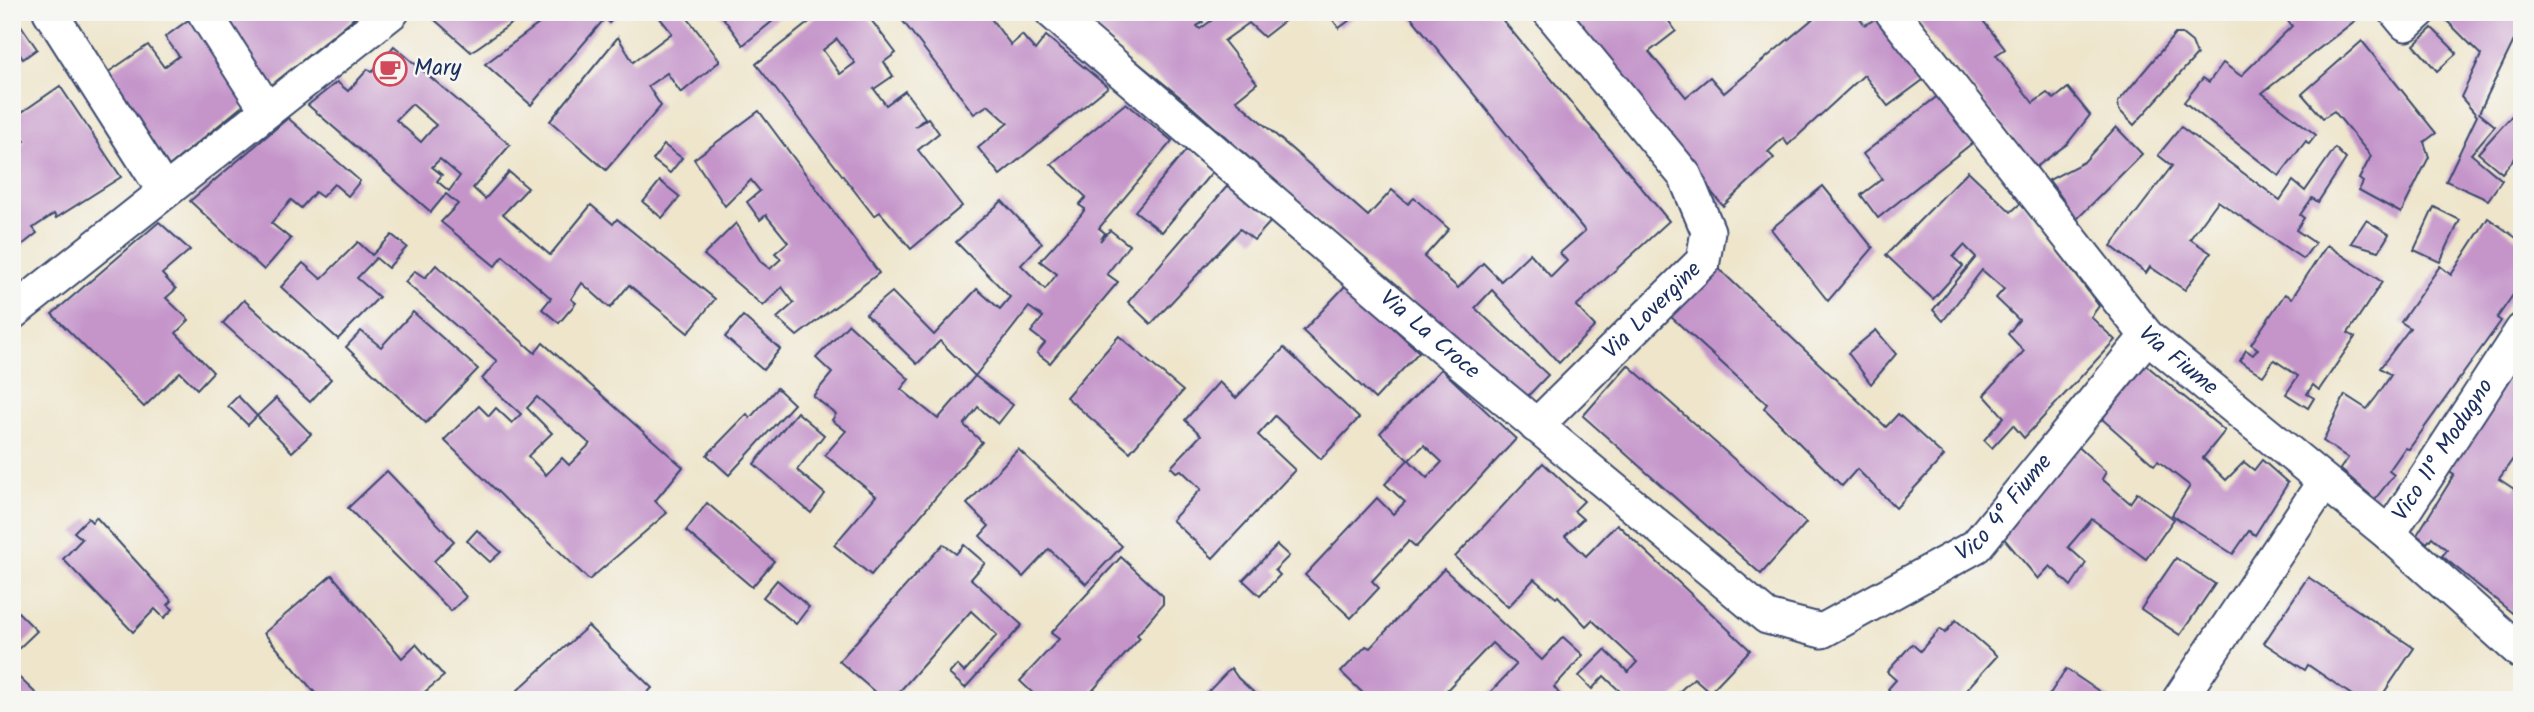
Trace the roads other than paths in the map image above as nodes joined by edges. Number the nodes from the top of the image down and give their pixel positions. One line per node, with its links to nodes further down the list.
1 (50, 12): 8 (street)
2 (204, 12): 7 (street)
3 (393, 12): 7 (street)
4 (1052, 12): 12 (street, Via La Croce)
5 (1550, 12): 12 (street, Via Lovergine)
6 (1892, 12): 11 (street, Via Fiume)
7 (267, 110): 8 (street)
8 (164, 191): 9 (street)
9 (12, 313)
10 (2522, 330): 14 (street, Vico 11° Modugno)
11 (2147, 336): 13 (street, Via Fiume); 15 (street, Vico 4° Fiume)
12 (1536, 426): 15 (street, Via La Croce)
13 (2324, 482): 14 (street, Via Fiume); 17 (street)
14 (2389, 534): 16 (street, Via Fiume)
15 (1822, 631)
16 (2522, 653)
17 (2179, 700)

